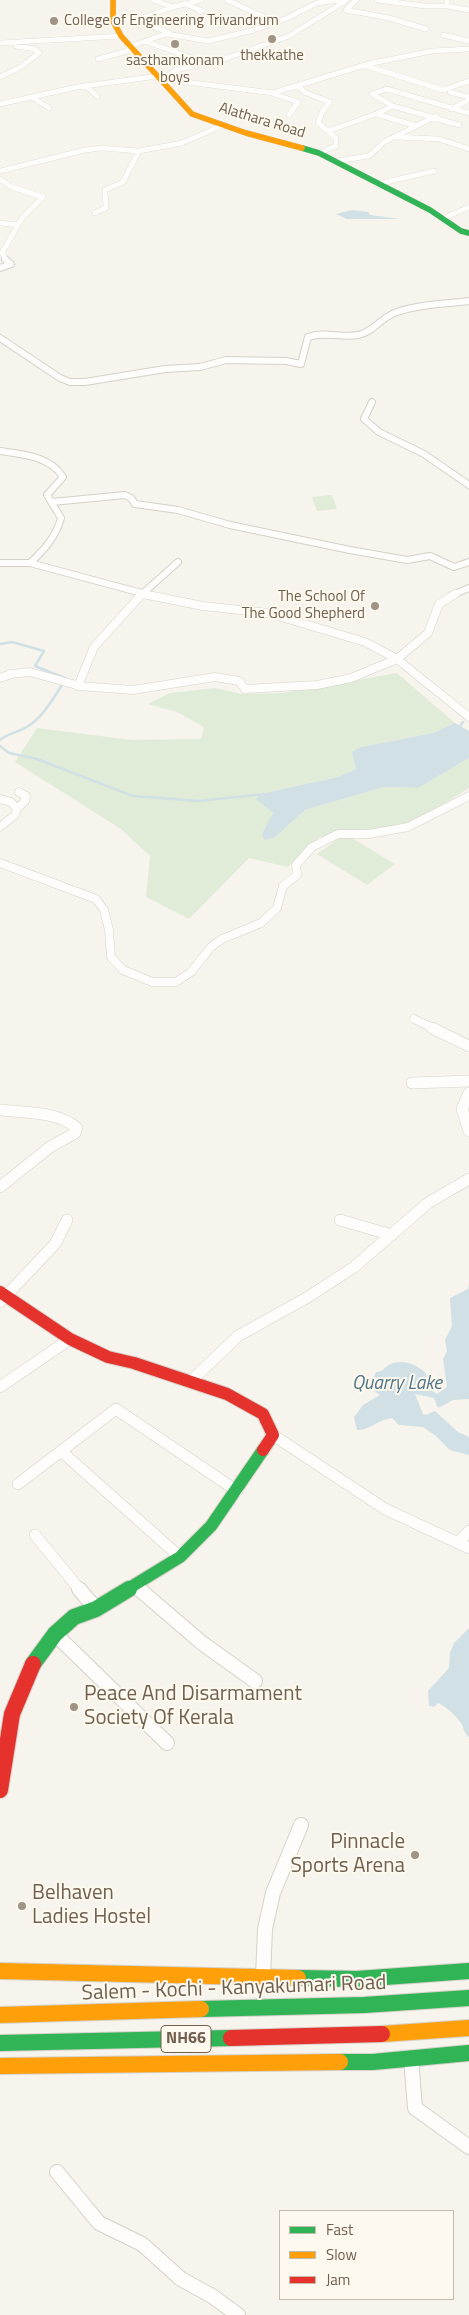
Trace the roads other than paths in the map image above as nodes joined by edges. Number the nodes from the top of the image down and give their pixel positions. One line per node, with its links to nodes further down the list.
1 (113, 0): 18 (main road, Alathara Road)
2 (153, 0): 11 (street)
3 (201, 0): 10 (street)
4 (227, 0): 14 (street)
5 (340, 0): 16 (street)
6 (347, 0): 26 (street)
7 (356, 0): 15 (street)
8 (377, 0): 9 (street)
9 (447, 3): 12 (street)
10 (184, 4): 11 (street); 13 (street)
11 (173, 7): 16 (street)
12 (469, 10)
13 (200, 12)
14 (258, 20)
15 (426, 28)
16 (166, 34): 19 (street)
17 (443, 35): 21 (street)
18 (121, 36): 20 (street); 22 (main road, Alathara Road)
19 (147, 42): 22 (street); 26 (street)
20 (0, 43): 29 (street)
21 (469, 43): 23 (street)
22 (130, 48): 25 (street); 28 (main road, Alathara Road)
23 (460, 49): 24 (street); 27 (street)
24 (469, 49)
25 (98, 59)
26 (224, 59): 34 (street)
27 (364, 65): 30 (street); 32 (street)
28 (158, 76): 31 (street); 50 (main road, Alathara Road)
29 (0, 77)
30 (469, 81)
31 (86, 86): 35 (street); 36 (street)
32 (298, 86): 34 (street); 53 (street)
33 (450, 92): 37 (street)
34 (273, 94): 47 (street)
35 (97, 96)
36 (33, 98): 38 (street); 41 (street)
37 (469, 99): 42 (street)
38 (7, 103): 39 (street); 43 (street)
39 (0, 104)
40 (393, 106): 42 (street); 46 (street); 49 (street)
41 (49, 108)
42 (452, 108): 44 (street); 45 (street)
43 (10, 111)
44 (446, 111)
45 (469, 113)
46 (376, 114): 52 (street); 53 (street)
47 (290, 115)
48 (440, 115): 49 (street)
49 (434, 118): 51 (street); 52 (street)
50 (223, 125): 56 (street); 57 (main road, Alathara Road)
51 (459, 125)
52 (417, 126): 54 (street)
53 (328, 131): 57 (street)
54 (395, 137): 55 (street); 58 (street)
55 (469, 149)
56 (139, 151): 59 (street); 66 (street)
57 (319, 153): 58 (main road, Alathara Road)
58 (337, 162): 64 (main road, Alathara Road)
59 (34, 164): 60 (street); 61 (street)
60 (3, 168)
61 (40, 168)
62 (434, 171): 64 (street)
63 (0, 179): 69 (street)
64 (378, 184): 67 (main road, Alathara Road)
65 (469, 207): 67 (street)
66 (95, 213)
67 (447, 220): 70 (main road, Alathara Road)
68 (0, 223): 69 (street)
69 (18, 225): 72 (street)
70 (468, 232)
71 (0, 239): 72 (street)
72 (10, 240): 73 (street)
73 (0, 268)
74 (469, 301): 75 (street)
75 (0, 338)
76 (372, 402): 78 (street)
77 (0, 451): 79 (street)
78 (469, 485)
79 (52, 502): 81 (street); 83 (street)
80 (178, 562): 85 (street)
81 (469, 562)
82 (0, 563): 83 (street)
83 (30, 563): 85 (street)
84 (469, 588): 86 (street)
85 (142, 594): 86 (street); 88 (street)
86 (397, 659): 88 (street); 89 (street)
87 (0, 678): 88 (street)
88 (78, 686)
89 (469, 717)
90 (19, 792): 93 (street)
91 (469, 796): 95 (street)
92 (0, 799): 93 (street)
93 (17, 809): 94 (street)
94 (0, 826)
95 (0, 863)
96 (414, 1019): 97 (street)
97 (469, 1046)
98 (469, 1080): 99 (street)
99 (412, 1083)
100 (469, 1093): 102 (street)
101 (0, 1110): 104 (street)
102 (469, 1131)
103 (469, 1179): 107 (street)
104 (0, 1187)
105 (67, 1220): 108 (street)
106 (340, 1220): 107 (street)
107 (392, 1234): 110 (street)
108 (2, 1297): 109 (main road)
109 (70, 1339): 110 (main road); 111 (street)
110 (191, 1382): 112 (main road)
111 (0, 1387)
112 (273, 1436): 115 (main road); 118 (street)
113 (61, 1451): 114 (street); 115 (street); 119 (street)
114 (18, 1484)
115 (237, 1490): 119 (main road)
116 (469, 1531): 118 (street)
117 (35, 1535): 121 (street)
118 (463, 1546)
119 (180, 1557): 120 (main road)
120 (134, 1585): 121 (main road); 123 (street)
121 (96, 1609): 122 (main road)
122 (55, 1634): 124 (street); 125 (main road)
123 (255, 1682)
124 (167, 1743)
125 (0, 1790)
126 (301, 1825): 129 (street)
127 (0, 1971): 129 (main road)
128 (469, 1971): 129 (main road)
129 (263, 1976)
130 (469, 1998): 131 (main road, Salem - Kochi - Kanyakumari Road / NH66)
131 (0, 2015)
132 (469, 2028): 133 (main road, NH66)
133 (0, 2043)
134 (469, 2053): 135 (main road)
135 (411, 2058): 136 (main road); 137 (street)
136 (0, 2066)
137 (469, 2147)
138 (57, 2172): 139 (street)
139 (238, 2315)

